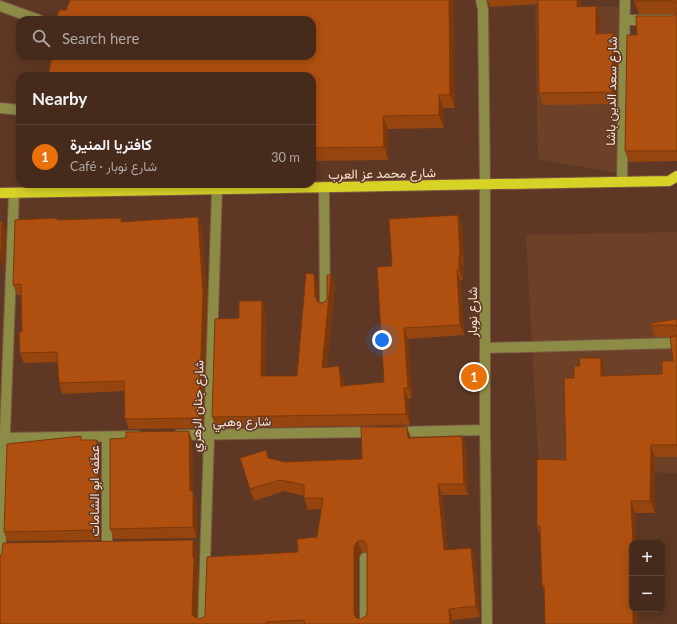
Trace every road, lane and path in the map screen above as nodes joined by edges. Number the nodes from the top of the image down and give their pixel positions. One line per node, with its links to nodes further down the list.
1 (481, 0): 11 (street, شارع نوبار)
2 (625, 0): 5 (street, شارع سعد الدين باشا)
3 (0, 6): 4 (street)
4 (28, 16)
5 (625, 20): 6 (street); 10 (street, شارع سعد الدين باشا)
6 (677, 20)
7 (0, 108): 8 (street)
8 (16, 110)
9 (674, 181): 10 (main road, شارع محمد عز العرب)
10 (622, 182): 11 (main road, شارع محمد عز العرب)
11 (485, 184): 13 (main road, شارع محمد عز العرب); 20 (street, شارع نوبار)
12 (316, 187): 13 (main road, شارع محمد عز العرب)
13 (324, 187): 18 (street)
14 (270, 188): 15 (main road, شارع محمد عز العرب)
15 (217, 189): 17 (main road, شارع محمد عز العرب); 22 (street, شارع جنان الزهري)
16 (0, 193): 17 (main road, شارع محمد عز العرب)
17 (14, 193): 26 (street)
18 (325, 307)
19 (677, 343): 20 (street)
20 (485, 348): 21 (street, شارع نوبار)
21 (485, 430): 22 (street, شارع وهبي); 33 (street, شارع نوبار)
22 (209, 435): 25 (street, شارع وهبي); 31 (street, شارع جنان الزهري)
23 (107, 436): 24 (street); 26 (street); 27 (street, عطفه ابو الشامات)
24 (146, 436)
25 (170, 436)
26 (2, 438): 28 (street)
27 (107, 546)
28 (3, 548): 30 (street)
29 (365, 558): 32 (street)
30 (0, 563)
31 (203, 624)
32 (365, 624)
33 (488, 624)

